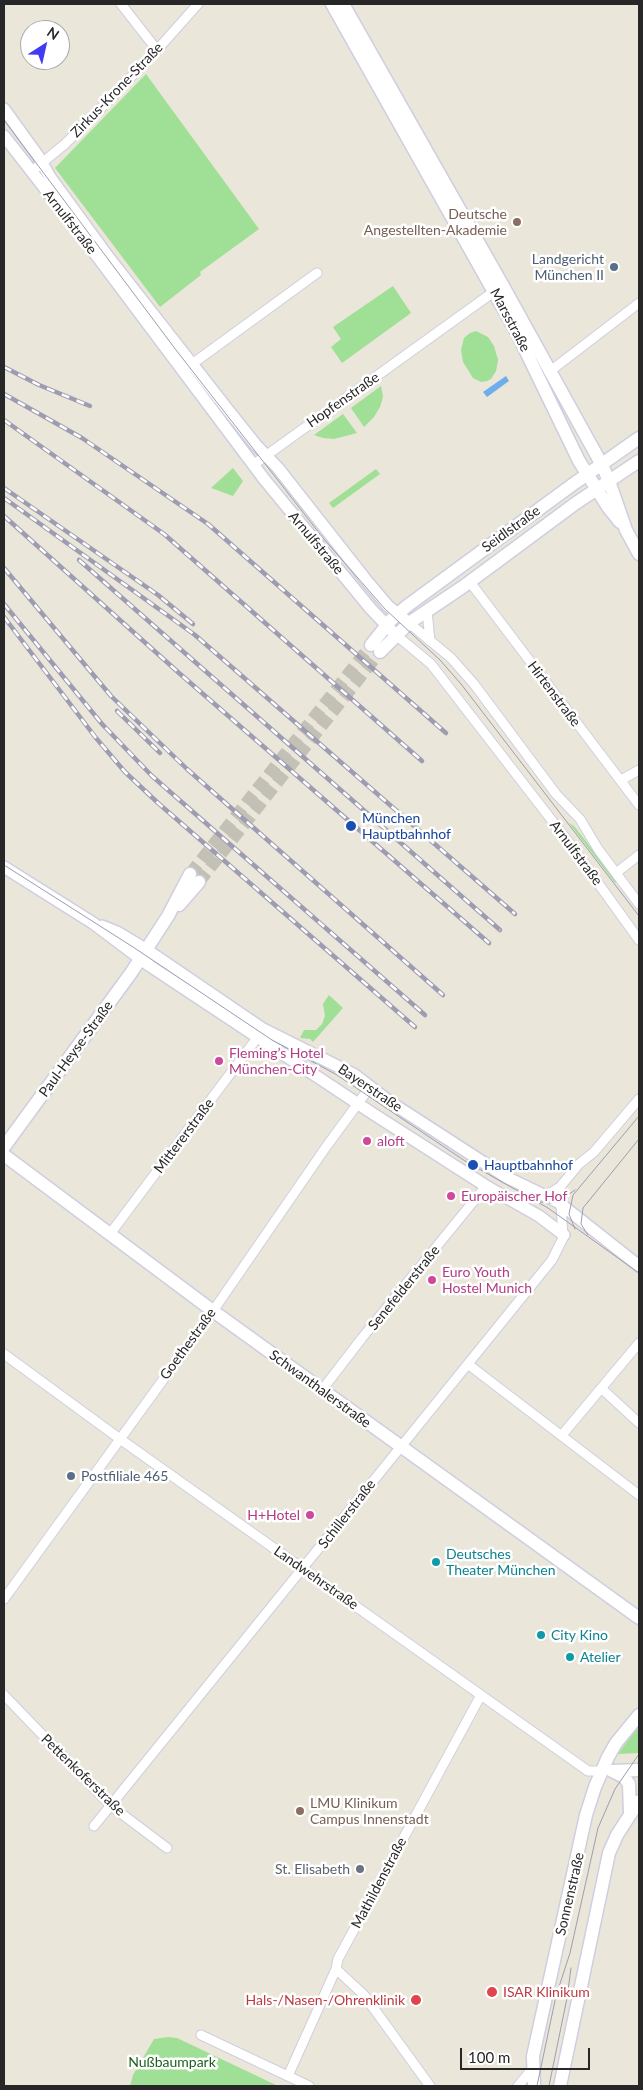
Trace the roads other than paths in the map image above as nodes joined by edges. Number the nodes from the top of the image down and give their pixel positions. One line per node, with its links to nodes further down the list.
1 (121, 4): 5 (street)
2 (198, 4): 5 (street, Zirkus-Krone-Straße)
3 (332, 4): 6 (main road, Marsstraße)
4 (343, 4): 6 (main road, Marsstraße)
5 (158, 50): 9 (street, Zirkus-Krone-Straße)
6 (397, 107): 12 (main road, Marsstraße)
7 (4, 109): 9 (street, Arnulfstraße)
8 (4, 136): 10 (street, Arnulfstraße)
9 (42, 164): 10 (street, Zirkus-Krone-Straße); 14 (street, Arnulfstraße)
10 (31, 172): 15 (street, Arnulfstraße)
11 (317, 273): 14 (street)
12 (499, 288): 16 (main road, Marsstraße); 18 (street, Hopfenstraße); 22 (main road, Marsstraße)
13 (639, 302): 16 (street)
14 (193, 364): 15 (street); 18 (street, Arnulfstraße)
15 (182, 371): 20 (street, Arnulfstraße)
16 (549, 372): 21 (main road, Marsstraße)
17 (639, 438): 21 (main road, Seidlstraße)
18 (266, 456): 20 (street, Hopfenstraße); 29 (street, Arnulfstraße)
19 (639, 461): 23 (main road, Seidlstraße)
20 (254, 465): 31 (street, Arnulfstraße)
21 (602, 465): 22 (main road, Seidlstraße); 23 (main road, Marsstraße)
22 (587, 474): 24 (main road, Marsstraße); 29 (main road, Seidlstraße)
23 (609, 481): 24 (main road, Seidlstraße); 25 (main road, Marsstraße)
24 (596, 489): 25 (main road, Marsstraße); 27 (main road, Seidlstraße)
25 (626, 530): 26 (main road, Marsstraße)
26 (639, 554)
27 (470, 582): 28 (main road, Seidlstraße); 35 (street, Hirtenstraße)
28 (427, 612): 30 (main road, Seidlstraße); 32 (street)
29 (397, 614): 30 (street, Arnulfstraße); 31 (main road, Seidlstraße)
30 (409, 623): 31 (main road, Seidlstraße); 32 (street, Arnulfstraße)
31 (391, 630): 33 (main road); 42 (street, Arnulfstraße)
32 (430, 641): 39 (street, Arnulfstraße)
33 (376, 648)
34 (639, 770): 35 (street)
35 (621, 780): 36 (street, Hirtenstraße)
36 (639, 805)
37 (639, 855): 39 (street)
38 (4, 867): 43 (street, Bayerstraße)
39 (616, 873): 41 (street, Arnulfstraße)
40 (195, 878): 43 (main road, Paul-Heyse-Straße)
41 (639, 904)
42 (639, 940)
43 (144, 955): 44 (street, Bayerstraße); 45 (street, Bayerstraße); 48 (main road, Paul-Heyse-Straße)
44 (257, 1038): 47 (street, Bayerstraße); 54 (street, Mittererstraße)
45 (370, 1087): 47 (street, Goethestraße); 52 (street, Bayerstraße)
46 (639, 1100): 51 (street)
47 (358, 1104): 50 (street, Bayerstraße); 57 (street, Goethestraße)
48 (4, 1146)
49 (4, 1155): 54 (main road, Schwanthalerstraße)
50 (486, 1186): 55 (street, Bayerstraße); 62 (street, Senefelderstraße)
51 (560, 1187): 52 (street); 53 (street)
52 (544, 1194): 53 (street, Bayerstraße)
53 (561, 1204): 55 (street); 56 (street, Bayerstraße)
54 (110, 1234): 57 (main road, Schwanthalerstraße)
55 (564, 1235): 60 (street, Schillerstraße)
56 (639, 1266)
57 (213, 1310): 62 (main road, Schwanthalerstraße); 65 (street, Goethestraße)
58 (639, 1344): 61 (street)
59 (4, 1354): 65 (street, Landwehrstraße)
60 (469, 1365): 64 (street); 66 (street, Schillerstraße)
61 (601, 1388): 63 (street); 64 (street)
62 (322, 1390): 66 (main road, Schwanthalerstraße)
63 (639, 1423)
64 (562, 1435): 67 (street)
65 (120, 1439): 68 (street, Landwehrstraße); 69 (street, Goethestraße)
66 (400, 1447): 68 (street, Schillerstraße); 70 (main road, Schwanthalerstraße)
67 (639, 1495)
68 (304, 1569): 72 (street, Landwehrstraße); 77 (street, Schillerstraße)
69 (4, 1599)
70 (639, 1618)
71 (4, 1695): 77 (street, Pettenkoferstraße)
72 (481, 1695): 75 (street, Landwehrstraße); 81 (street, Mathildenstraße)
73 (639, 1715): 75 (main road, Sonnenstraße)
74 (639, 1770): 75 (main road, Landwehrstraße)
75 (606, 1771): 78 (main road); 83 (main road, Sonnenstraße)
76 (639, 1800): 78 (main road, Sonnenstraße)
77 (110, 1805): 79 (street, Schillerstraße); 80 (street, Pettenkoferstraße)
78 (630, 1813): 89 (main road, Sonnenstraße)
79 (94, 1826)
80 (167, 1848)
81 (336, 1969): 84 (street, Mathildenstraße); 86 (street)
82 (201, 2035): 84 (street)
83 (533, 2068): 87 (street); 88 (main road, Sonnenstraße)
84 (288, 2076): 85 (street)
85 (309, 2086)
86 (430, 2086)
87 (518, 2086)
88 (534, 2086)
89 (560, 2086)

